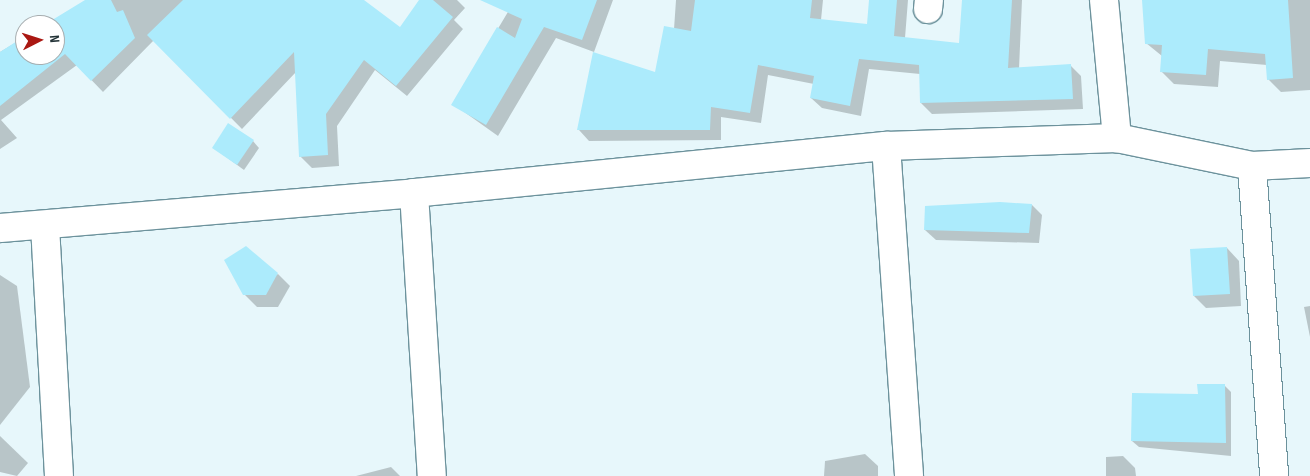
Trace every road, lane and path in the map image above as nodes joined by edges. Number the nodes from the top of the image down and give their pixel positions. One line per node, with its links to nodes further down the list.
1 (1104, 0): 2 (street)
2 (1117, 138): 3 (street); 5 (street)
3 (886, 146): 6 (street); 11 (street)
4 (1310, 163): 5 (street)
5 (1252, 166): 12 (street)
6 (414, 193): 7 (street); 10 (street)
7 (45, 226): 8 (street); 9 (street)
8 (0, 228)
9 (59, 476)
10 (432, 476)
11 (909, 476)
12 (1274, 476)

